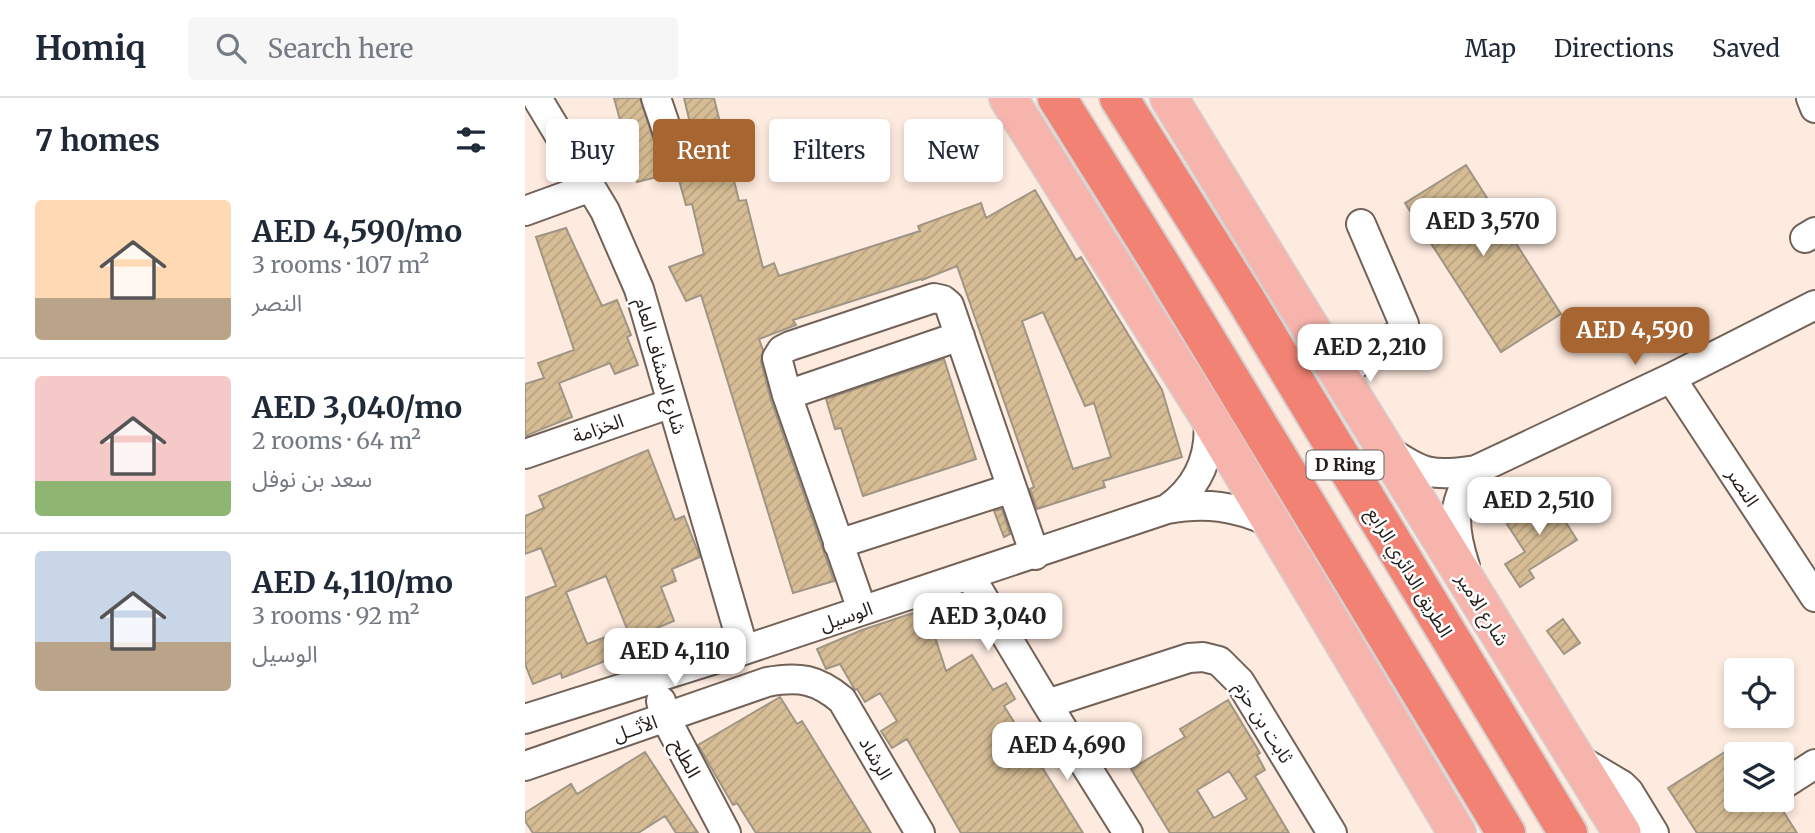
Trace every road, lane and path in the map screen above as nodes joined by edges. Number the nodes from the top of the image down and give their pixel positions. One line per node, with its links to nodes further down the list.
1 (656, 98): 9 (street)
2 (1008, 98): 19 (main road)
3 (1058, 98): 47 (highway, D Ring)
4 (1119, 98): 48 (highway, الطريق الدائري الرابع / D Ring)
5 (1168, 98): 15 (main road, شارع الامير)
6 (1811, 98): 8 (street)
7 (545, 100): 10 (street, شارع المشاف العام)
8 (1815, 108)
9 (663, 119)
10 (591, 187): 11 (street); 18 (street, شارع المشاف العام)
11 (525, 211)
12 (1361, 224): 15 (street)
13 (1815, 305): 16 (street)
14 (960, 336): 17 (street); 17 (street); 23 (street)
15 (1339, 376): 20 (main road, شارع الامير)
16 (1671, 378): 22 (street); 30 (street, النصر)
17 (787, 396): 26 (street)
18 (672, 403): 21 (street, الخزامة); 32 (street, شارع المشاف العام)
19 (1208, 416): 24 (street, الوسيل); 25 (main road)
20 (1382, 446): 22 (street); 29 (main road, شارع الامير)
21 (525, 454)
22 (1476, 470): 29 (street)
23 (1012, 488): 26 (street); 27 (street)
24 (1167, 509): 25 (street, الوسيل); 27 (street, الوسيل)
25 (1270, 522): 46 (main road)
26 (838, 544): 31 (street)
27 (1035, 555): 28 (street, الوسيل)
28 (970, 576): 31 (street, الوسيل); 35 (street)
29 (1474, 594): 38 (main road, شارع الامير)
30 (1815, 597)
31 (862, 610): 32 (street, الوسيل)
32 (744, 650): 33 (street, الوسيل)
33 (656, 679): 36 (street, الطلح); 37 (street, الوسيل)
34 (827, 687): 36 (street, الأثــل); 43 (street, الرشاد)
35 (1047, 705): 44 (street); 45 (street, ثابت بن حزم)
36 (665, 717): 40 (street, الأثــل); 42 (street, الطلح)
37 (525, 719)
38 (1576, 758): 49 (main road, شارع الامير); 50 (street)
39 (1815, 764): 41 (street)
40 (525, 766)
41 (1794, 778)
42 (726, 833)
43 (920, 833)
44 (1128, 833)
45 (1332, 833)
46 (1457, 833)
47 (1506, 833)
48 (1568, 833)
49 (1622, 833)
50 (1654, 833)

